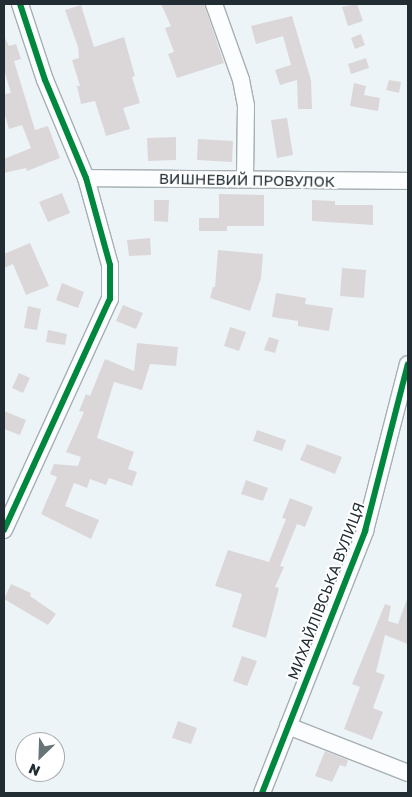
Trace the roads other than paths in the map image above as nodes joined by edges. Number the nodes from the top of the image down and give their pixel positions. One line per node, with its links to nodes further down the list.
1 (20, 4): 3 (street)
2 (214, 4): 4 (street)
3 (86, 178): 4 (street, ВИШНЕВИЙ ПРОВУЛОК); 7 (street)
4 (245, 179): 5 (street, ВИШНЕВИЙ ПРОВУЛОК)
5 (408, 181)
6 (408, 366): 8 (street, МИХАЙЛІВСЬКА ВУЛИЦЯ)
7 (4, 530)
8 (288, 726): 9 (street); 10 (street, МИХАЙЛІВСЬКА ВУЛИЦЯ)
9 (408, 773)
10 (262, 793)

